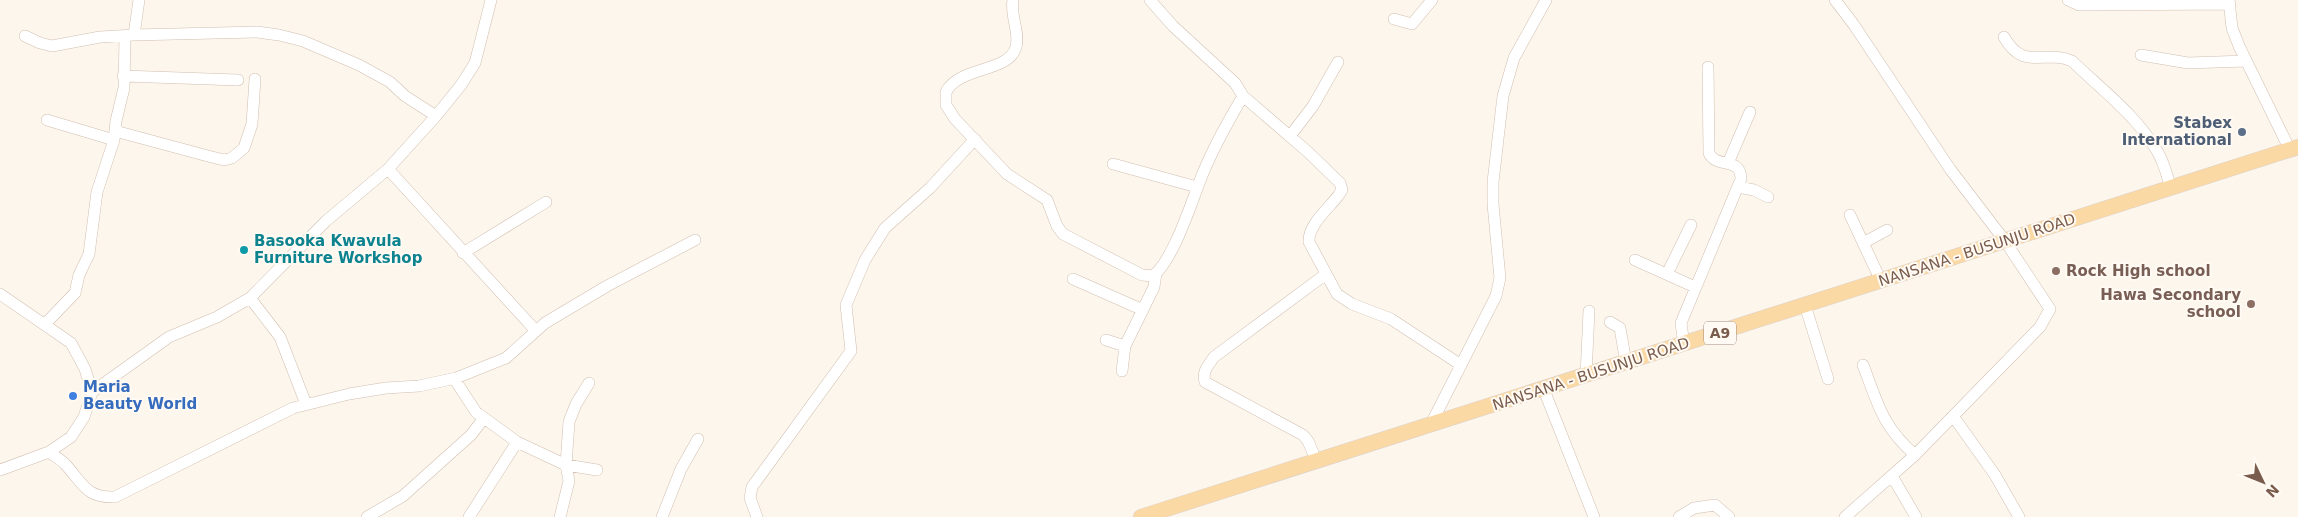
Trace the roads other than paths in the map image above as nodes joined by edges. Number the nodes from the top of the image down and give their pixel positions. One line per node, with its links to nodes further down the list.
1 (139, 0): 11 (street)
2 (491, 0): 23 (street)
3 (1013, 0): 27 (street)
4 (1150, 0): 21 (street)
5 (1432, 0): 10 (street)
6 (1546, 0): 64 (street)
7 (1835, 0): 41 (street)
8 (2068, 0): 9 (street)
9 (2230, 2): 15 (street)
10 (1394, 19)
11 (130, 35): 12 (street); 18 (street); 23 (street)
12 (25, 36)
13 (2004, 37): 34 (street)
14 (2142, 55): 15 (street)
15 (2246, 61): 28 (street)
16 (1338, 62): 26 (street)
17 (1708, 67): 29 (street)
18 (123, 76): 20 (street); 25 (street)
19 (255, 79): 25 (street)
20 (238, 80)
21 (1243, 96): 26 (street); 32 (street)
22 (1750, 112): 29 (street)
23 (436, 116): 31 (street)
24 (47, 120): 25 (street)
25 (114, 135): 57 (street)
26 (1290, 136): 46 (street)
27 (975, 139): 45 (street); 89 (street)
28 (2294, 148): 34 (main road, NANSANA - BUSUNJU ROAD / A9)
29 (1728, 163): 33 (street)
30 (1113, 164): 32 (street)
31 (388, 168): 43 (street); 52 (street)
32 (1198, 187): 45 (street)
33 (1738, 187): 35 (street); 50 (street)
34 (2171, 188): 41 (main road, NANSANA - BUSUNJU ROAD / A9)
35 (1768, 197)
36 (546, 202): 43 (street)
37 (1850, 215): 42 (street)
38 (1691, 225): 47 (street)
39 (1887, 230): 42 (street)
40 (695, 240): 58 (street)
41 (2005, 241): 49 (main road, NANSANA - BUSUNJU ROAD / A9); 73 (street)
42 (1863, 243): 49 (street)
43 (463, 252): 58 (street)
44 (1635, 260): 47 (street)
45 (1156, 273): 54 (street)
46 (1326, 274): 64 (street); 80 (street)
47 (1667, 274): 50 (street)
48 (1073, 279): 54 (street)
49 (1881, 281): 53 (main road, NANSANA - BUSUNJU ROAD / A9)
50 (1695, 287): 60 (street)
51 (0, 294): 57 (street)
52 (250, 298): 71 (street); 72 (street)
53 (1805, 306): 60 (main road, NANSANA - BUSUNJU ROAD / A9); 68 (street)
54 (1143, 310): 61 (street)
55 (1589, 311): 66 (street)
56 (1610, 322): 62 (street)
57 (45, 324): 71 (street)
58 (536, 331): 67 (street)
59 (1106, 340): 61 (street)
60 (1684, 345): 62 (main road, NANSANA - BUSUNJU ROAD / A9)
61 (1125, 346): 65 (street)
62 (1626, 363): 66 (main road, NANSANA - BUSUNJU ROAD / A9)
63 (1863, 364): 79 (street)
64 (1461, 365): 75 (street)
65 (1122, 372)
66 (1586, 376): 70 (main road, NANSANA - BUSUNJU ROAD / A9)
67 (456, 378): 72 (street); 74 (street)
68 (1828, 379)
69 (589, 383): 81 (street)
70 (1544, 390): 75 (main road, NANSANA - BUSUNJU ROAD / A9); 91 (street)
71 (92, 392): 78 (street)
72 (306, 404): 78 (street)
73 (1953, 416): 79 (street); 96 (street)
74 (484, 418): 77 (street); 85 (street)
75 (1430, 426): 80 (main road, NANSANA - BUSUNJU ROAD / A9)
76 (698, 440): 88 (street)
77 (517, 442): 81 (street); 86 (street)
78 (49, 452): 82 (street)
79 (1915, 455): 84 (street)
80 (1317, 462): 90 (main road, NANSANA - BUSUNJU ROAD / A9)
81 (566, 465): 83 (street); 87 (street)
82 (0, 470)
83 (597, 470)
84 (1892, 476): 94 (street); 95 (street)
85 (366, 517)
86 (469, 517)
87 (560, 517)
88 (662, 517)
89 (757, 517)
90 (1141, 517)
91 (1594, 517)
92 (1680, 517): 93 (street)
93 (1729, 517)
94 (1845, 517)
95 (1916, 517)
96 (2019, 517)

